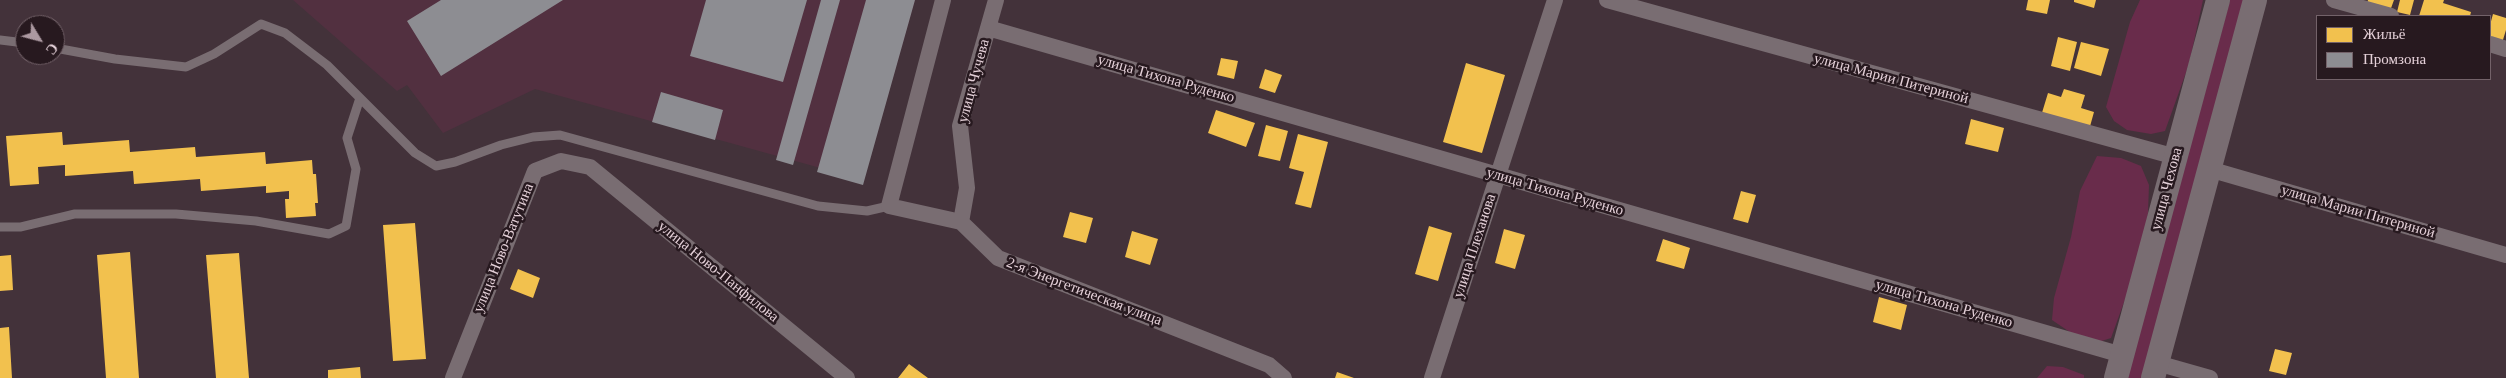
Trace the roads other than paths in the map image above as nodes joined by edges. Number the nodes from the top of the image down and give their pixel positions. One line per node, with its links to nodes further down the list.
1 (944, 0): 20 (street)
2 (996, 0): 9 (street, улица Чучева)
3 (1555, 0): 19 (street, улица Плеханова)
4 (1606, 0): 16 (street, улица Марии Питериной)
5 (2218, 0): 16 (main road, улица Чехова)
6 (2255, 0): 18 (main road)
7 (2334, 0): 8 (street)
8 (2387, 15)
9 (988, 28): 19 (street, улица Тихона Руденко); 21 (street, улица Чучева)
10 (0, 40): 11 (lane)
11 (15, 42)
12 (2491, 44): 13 (street)
13 (2506, 49)
14 (65, 50): 15 (lane)
15 (360, 98): 20 (lane); 22 (lane)
16 (2176, 157): 24 (main road, улица Чехова)
17 (590, 167): 26 (street, улица Ново-Ватутина); 27 (street, улица Ново-Панфилова)
18 (2210, 169): 23 (street, улица Марии Питериной); 25 (main road)
19 (1498, 175): 24 (street, улица Тихона Руденко); 29 (street, улица Плеханова)
20 (889, 206): 21 (street)
21 (960, 222): 28 (street, 2-я Энергетическая улица)
22 (0, 227)
23 (2506, 255)
24 (2122, 355): 30 (main road, улица Чехова)
25 (2155, 371): 31 (street)
26 (452, 378)
27 (847, 378)
28 (1284, 378)
29 (1432, 378)
30 (2116, 378)
31 (2210, 378)

